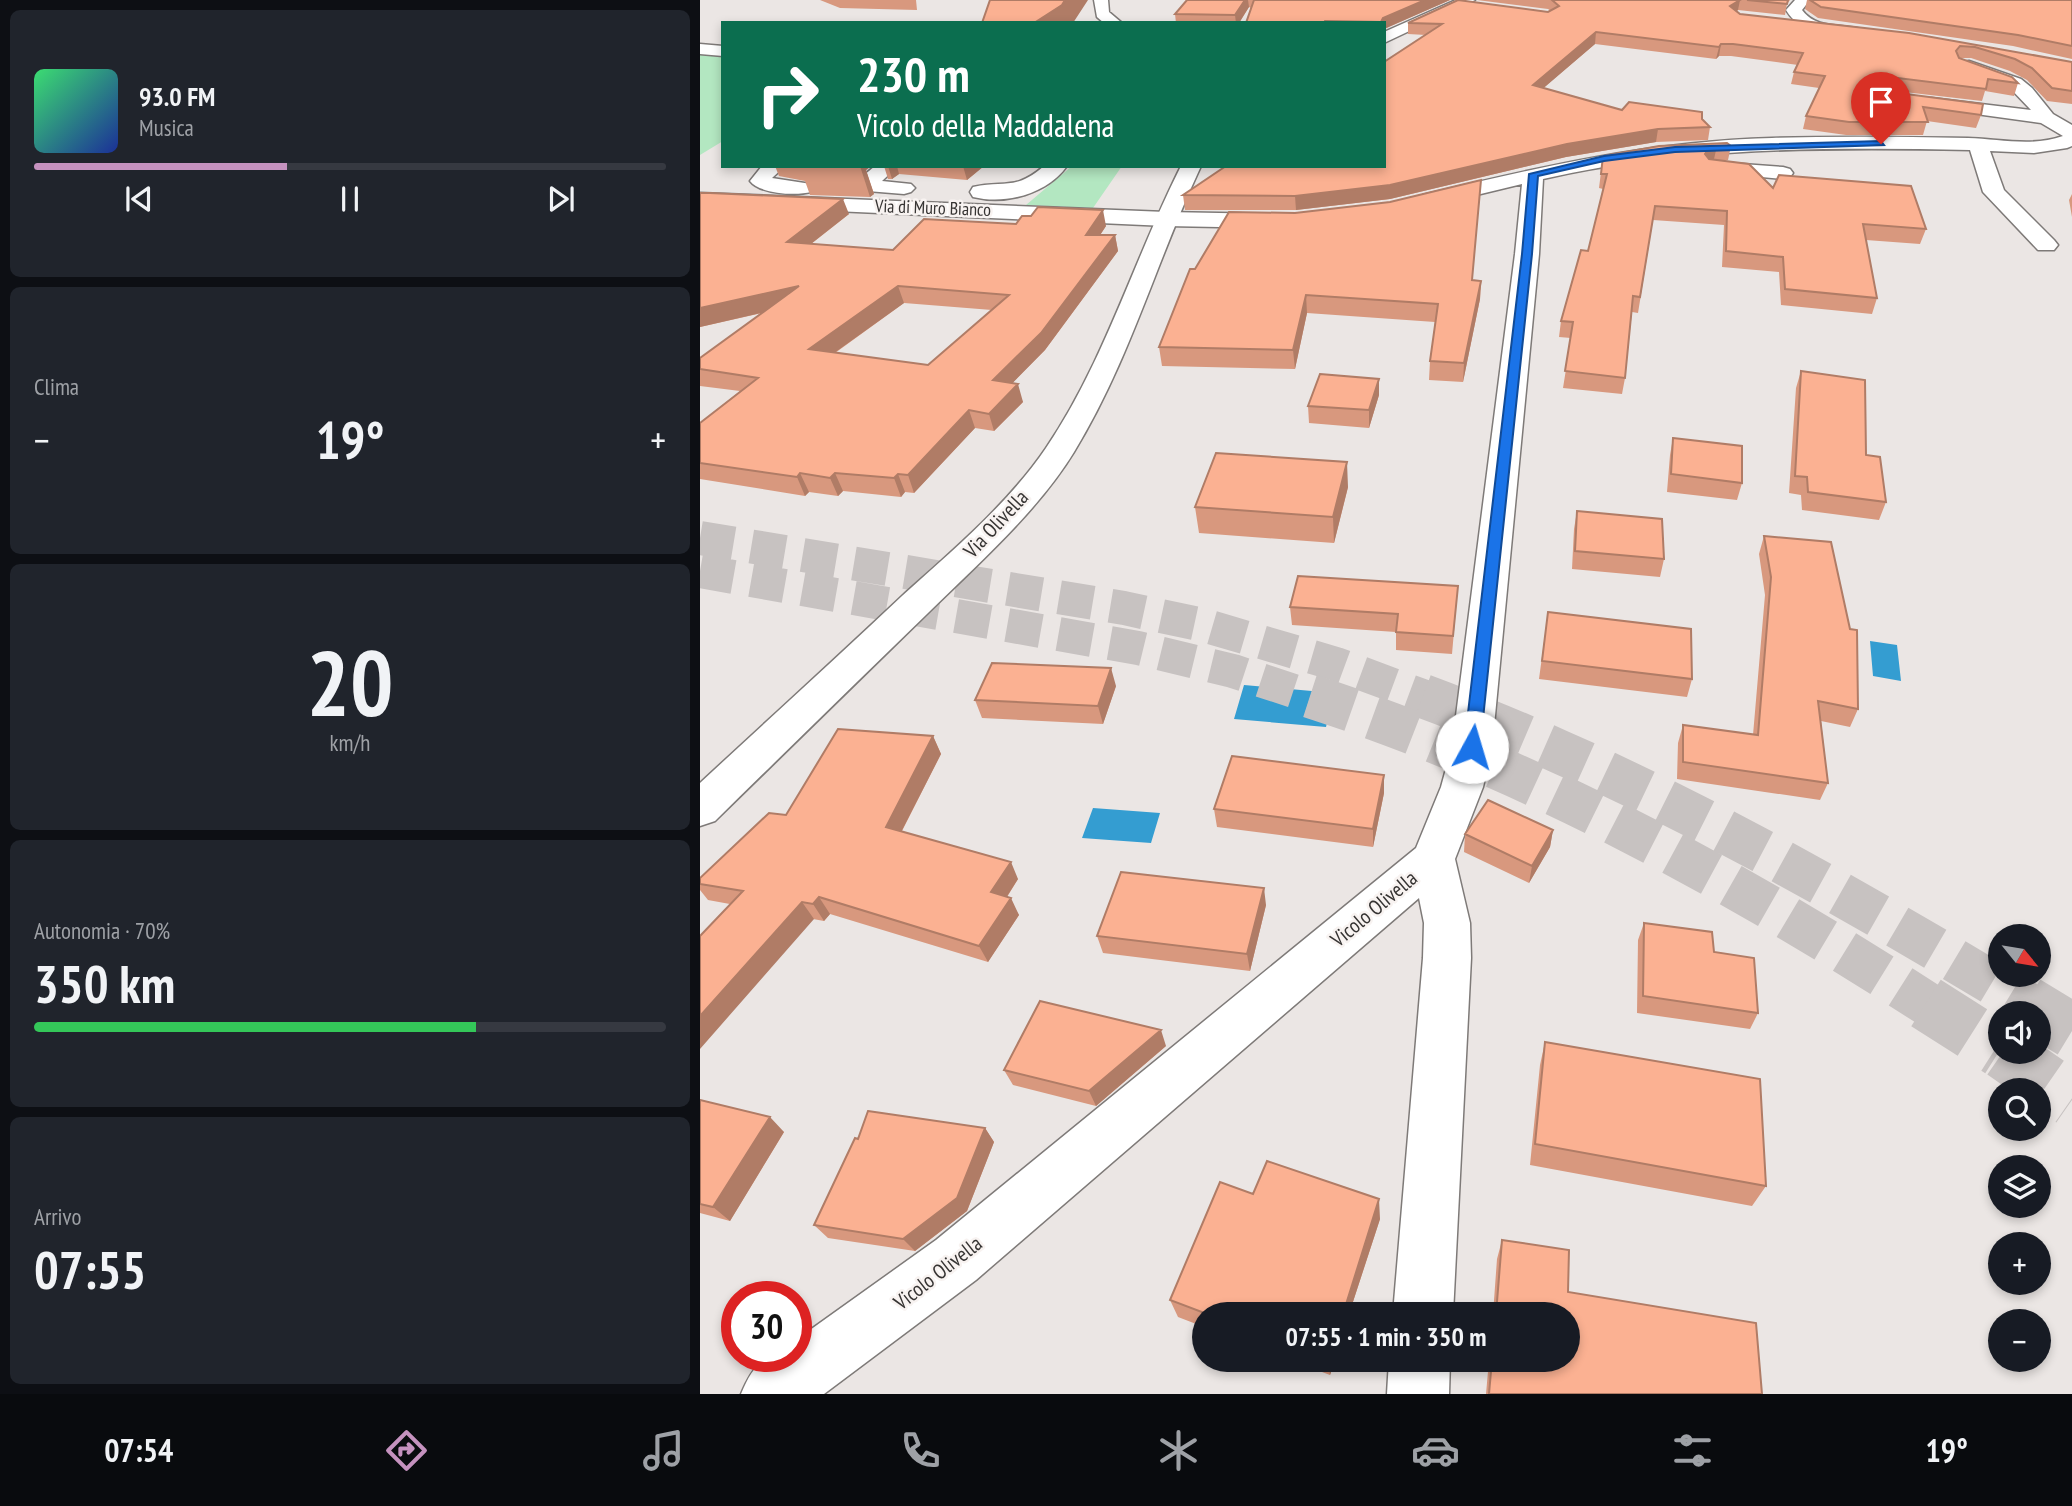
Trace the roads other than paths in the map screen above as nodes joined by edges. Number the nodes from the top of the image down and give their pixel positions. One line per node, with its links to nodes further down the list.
1 (1101, 0): 5 (street)
2 (1803, 0): 7 (street)
3 (1463, 2): 4 (street); 9 (street)
4 (1483, 8)
5 (1111, 21)
6 (1788, 23): 7 (street)
7 (1813, 25): 8 (street)
8 (1873, 35)
9 (1386, 37)
10 (700, 49): 11 (street)
11 (721, 51)
12 (1954, 61): 14 (street)
13 (2045, 80): 14 (street)
14 (2015, 83): 16 (street)
15 (1914, 101): 16 (street)
16 (2046, 118): 17 (street)
17 (2072, 133)
18 (2072, 139): 19 (street)
19 (1978, 144): 20 (street); 32 (street)
20 (1604, 159): 25 (street); 26 (street)
21 (772, 168): 27 (street)
22 (885, 168): 27 (street)
23 (1055, 168): 27 (street)
24 (1190, 168): 30 (street, Via Olivella)
25 (1783, 173)
26 (1533, 174): 29 (street); 34 (street, Vicolo Olivella)
27 (862, 186)
28 (700, 199): 30 (street, Via di Muro Bianco)
29 (1411, 204)
30 (1166, 219): 31 (street, Via di Muro Bianco); 33 (street, Via Olivella)
31 (1296, 220)
32 (2046, 245)
33 (700, 808)
34 (1433, 859): 35 (street); 37 (street, Vicolo Olivella)
35 (1424, 1302)
36 (1419, 1372): 38 (street)
37 (772, 1394)
38 (1418, 1394)

